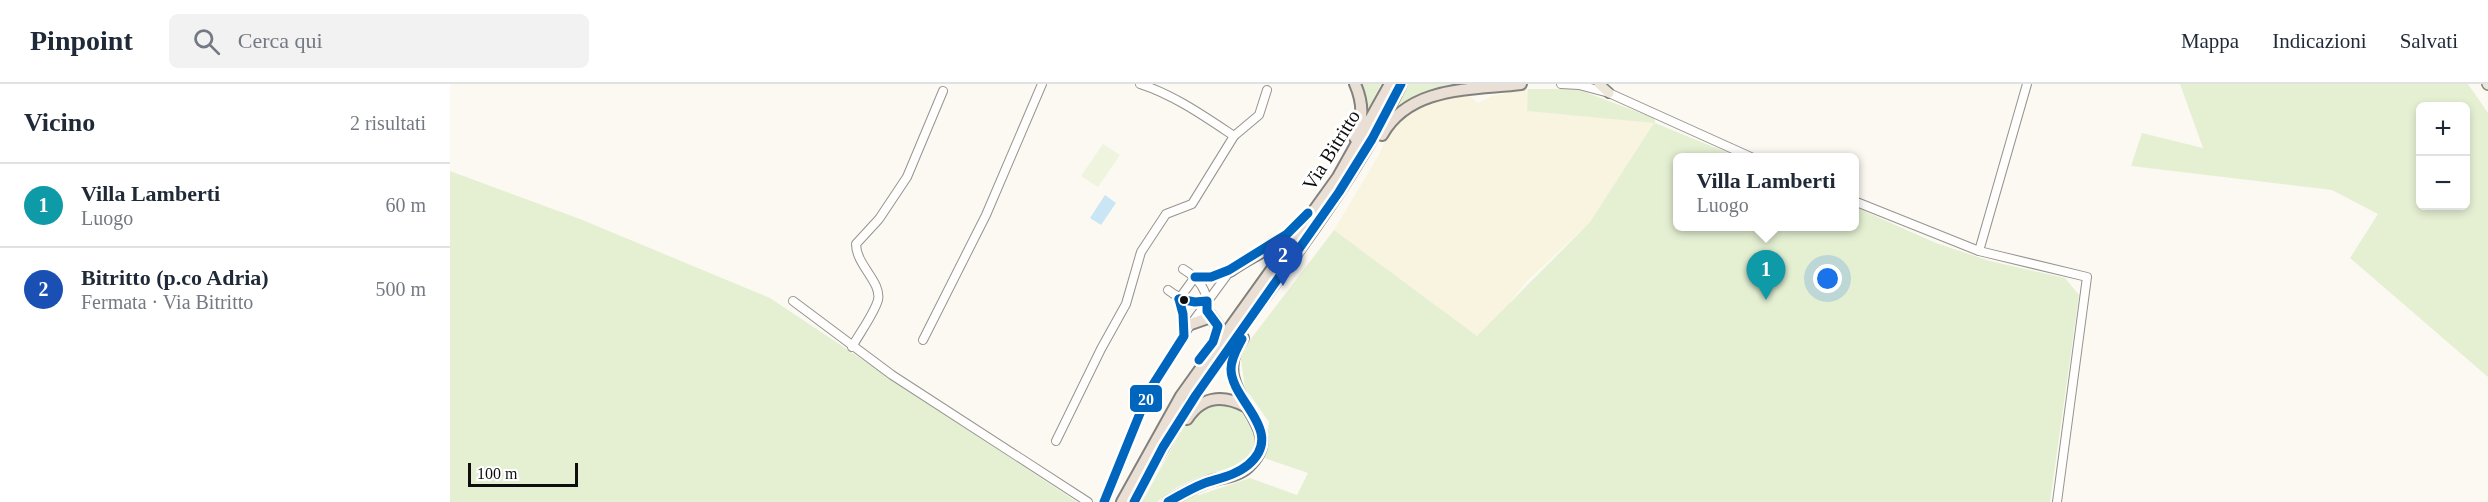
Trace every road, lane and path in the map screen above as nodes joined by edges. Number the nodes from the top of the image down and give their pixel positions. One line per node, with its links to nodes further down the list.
1 (1042, 84): 30 (street)
2 (1140, 84): 13 (street)
3 (1355, 84): 15 (highway)
4 (1390, 84): 15 (highway, Via Bitritto)
5 (1401, 84): 17 (highway, Via Bitritto)
6 (1521, 84): 17 (highway)
7 (1561, 84): 12 (street)
8 (1599, 84): 12 (main road)
9 (2026, 84): 18 (street)
10 (1267, 90): 13 (street)
11 (943, 91): 31 (street)
12 (1609, 93): 14 (street)
13 (1234, 136): 34 (street)
14 (1742, 153)
15 (1338, 177): 20 (highway); 33 (highway, Via Bitritto)
16 (1859, 203): 18 (street)
17 (1310, 236): 26 (highway, Via Bitritto)
18 (1979, 251): 40 (street)
19 (1183, 269): 21 (street)
20 (1230, 271): 21 (street); 25 (street)
21 (1195, 277): 23 (street); 25 (street)
22 (1168, 290): 23 (street)
23 (1179, 299): 25 (street); 29 (street)
24 (793, 301): 31 (street)
25 (1207, 301): 27 (highway); 28 (street)
26 (1256, 309): 32 (highway); 38 (highway, Via Bitritto)
27 (1211, 317): 28 (highway); 33 (highway)
28 (1191, 324): 29 (street)
29 (1184, 336): 36 (street)
30 (922, 340)
31 (852, 347): 35 (street)
32 (1248, 407): 38 (highway); 39 (highway)
33 (1170, 413): 37 (highway, Via Bitritto)
34 (1056, 441)
35 (1088, 502)
36 (1104, 502)
37 (1122, 502)
38 (1136, 502)
39 (1168, 502)
40 (2057, 502)

